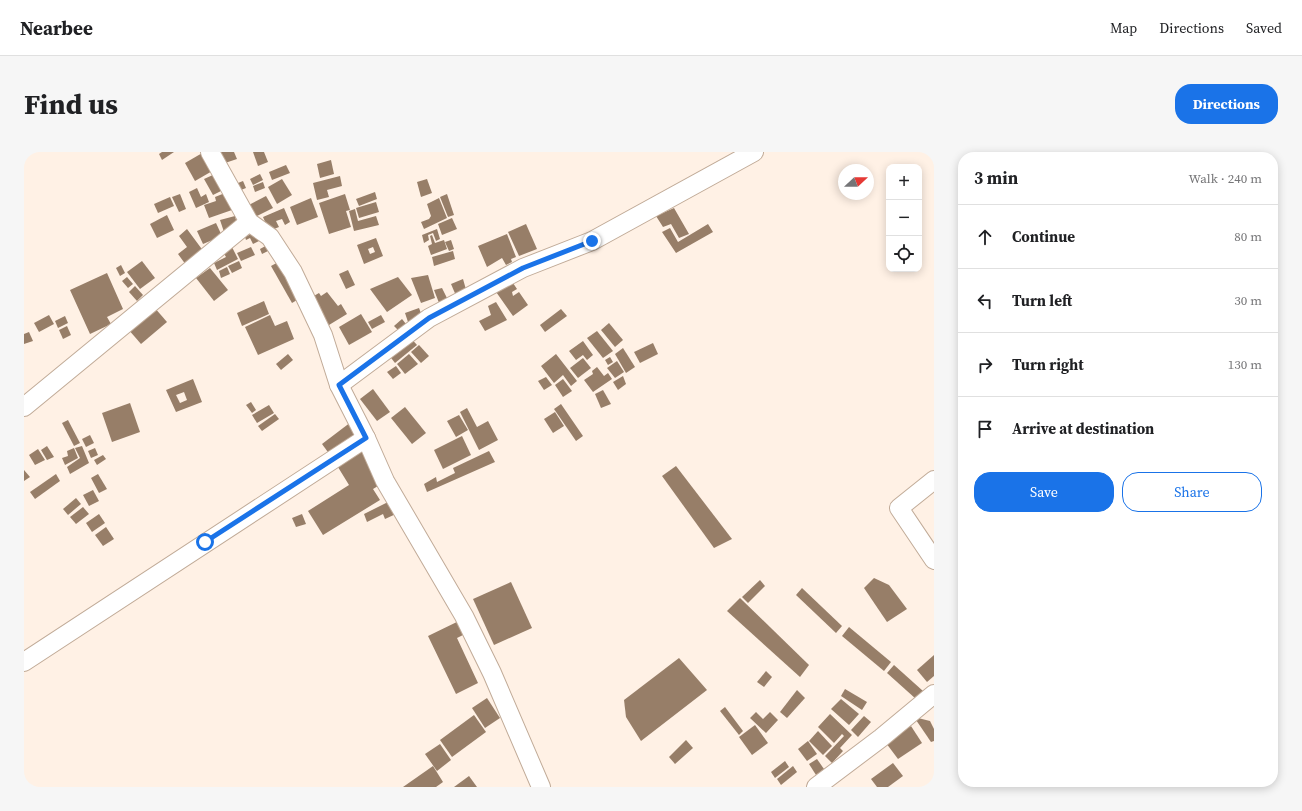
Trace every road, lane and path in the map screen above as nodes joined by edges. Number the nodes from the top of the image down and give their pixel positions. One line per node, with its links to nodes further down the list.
1 (210, 152): 3 (street)
2 (754, 152): 4 (street)
3 (249, 222): 4 (street); 5 (street)
4 (339, 385): 6 (street)
5 (24, 407)
6 (366, 438): 9 (street); 11 (street)
7 (934, 480): 8 (street)
8 (934, 560)
9 (24, 662)
10 (934, 694): 12 (street)
11 (541, 787)
12 (816, 787)

